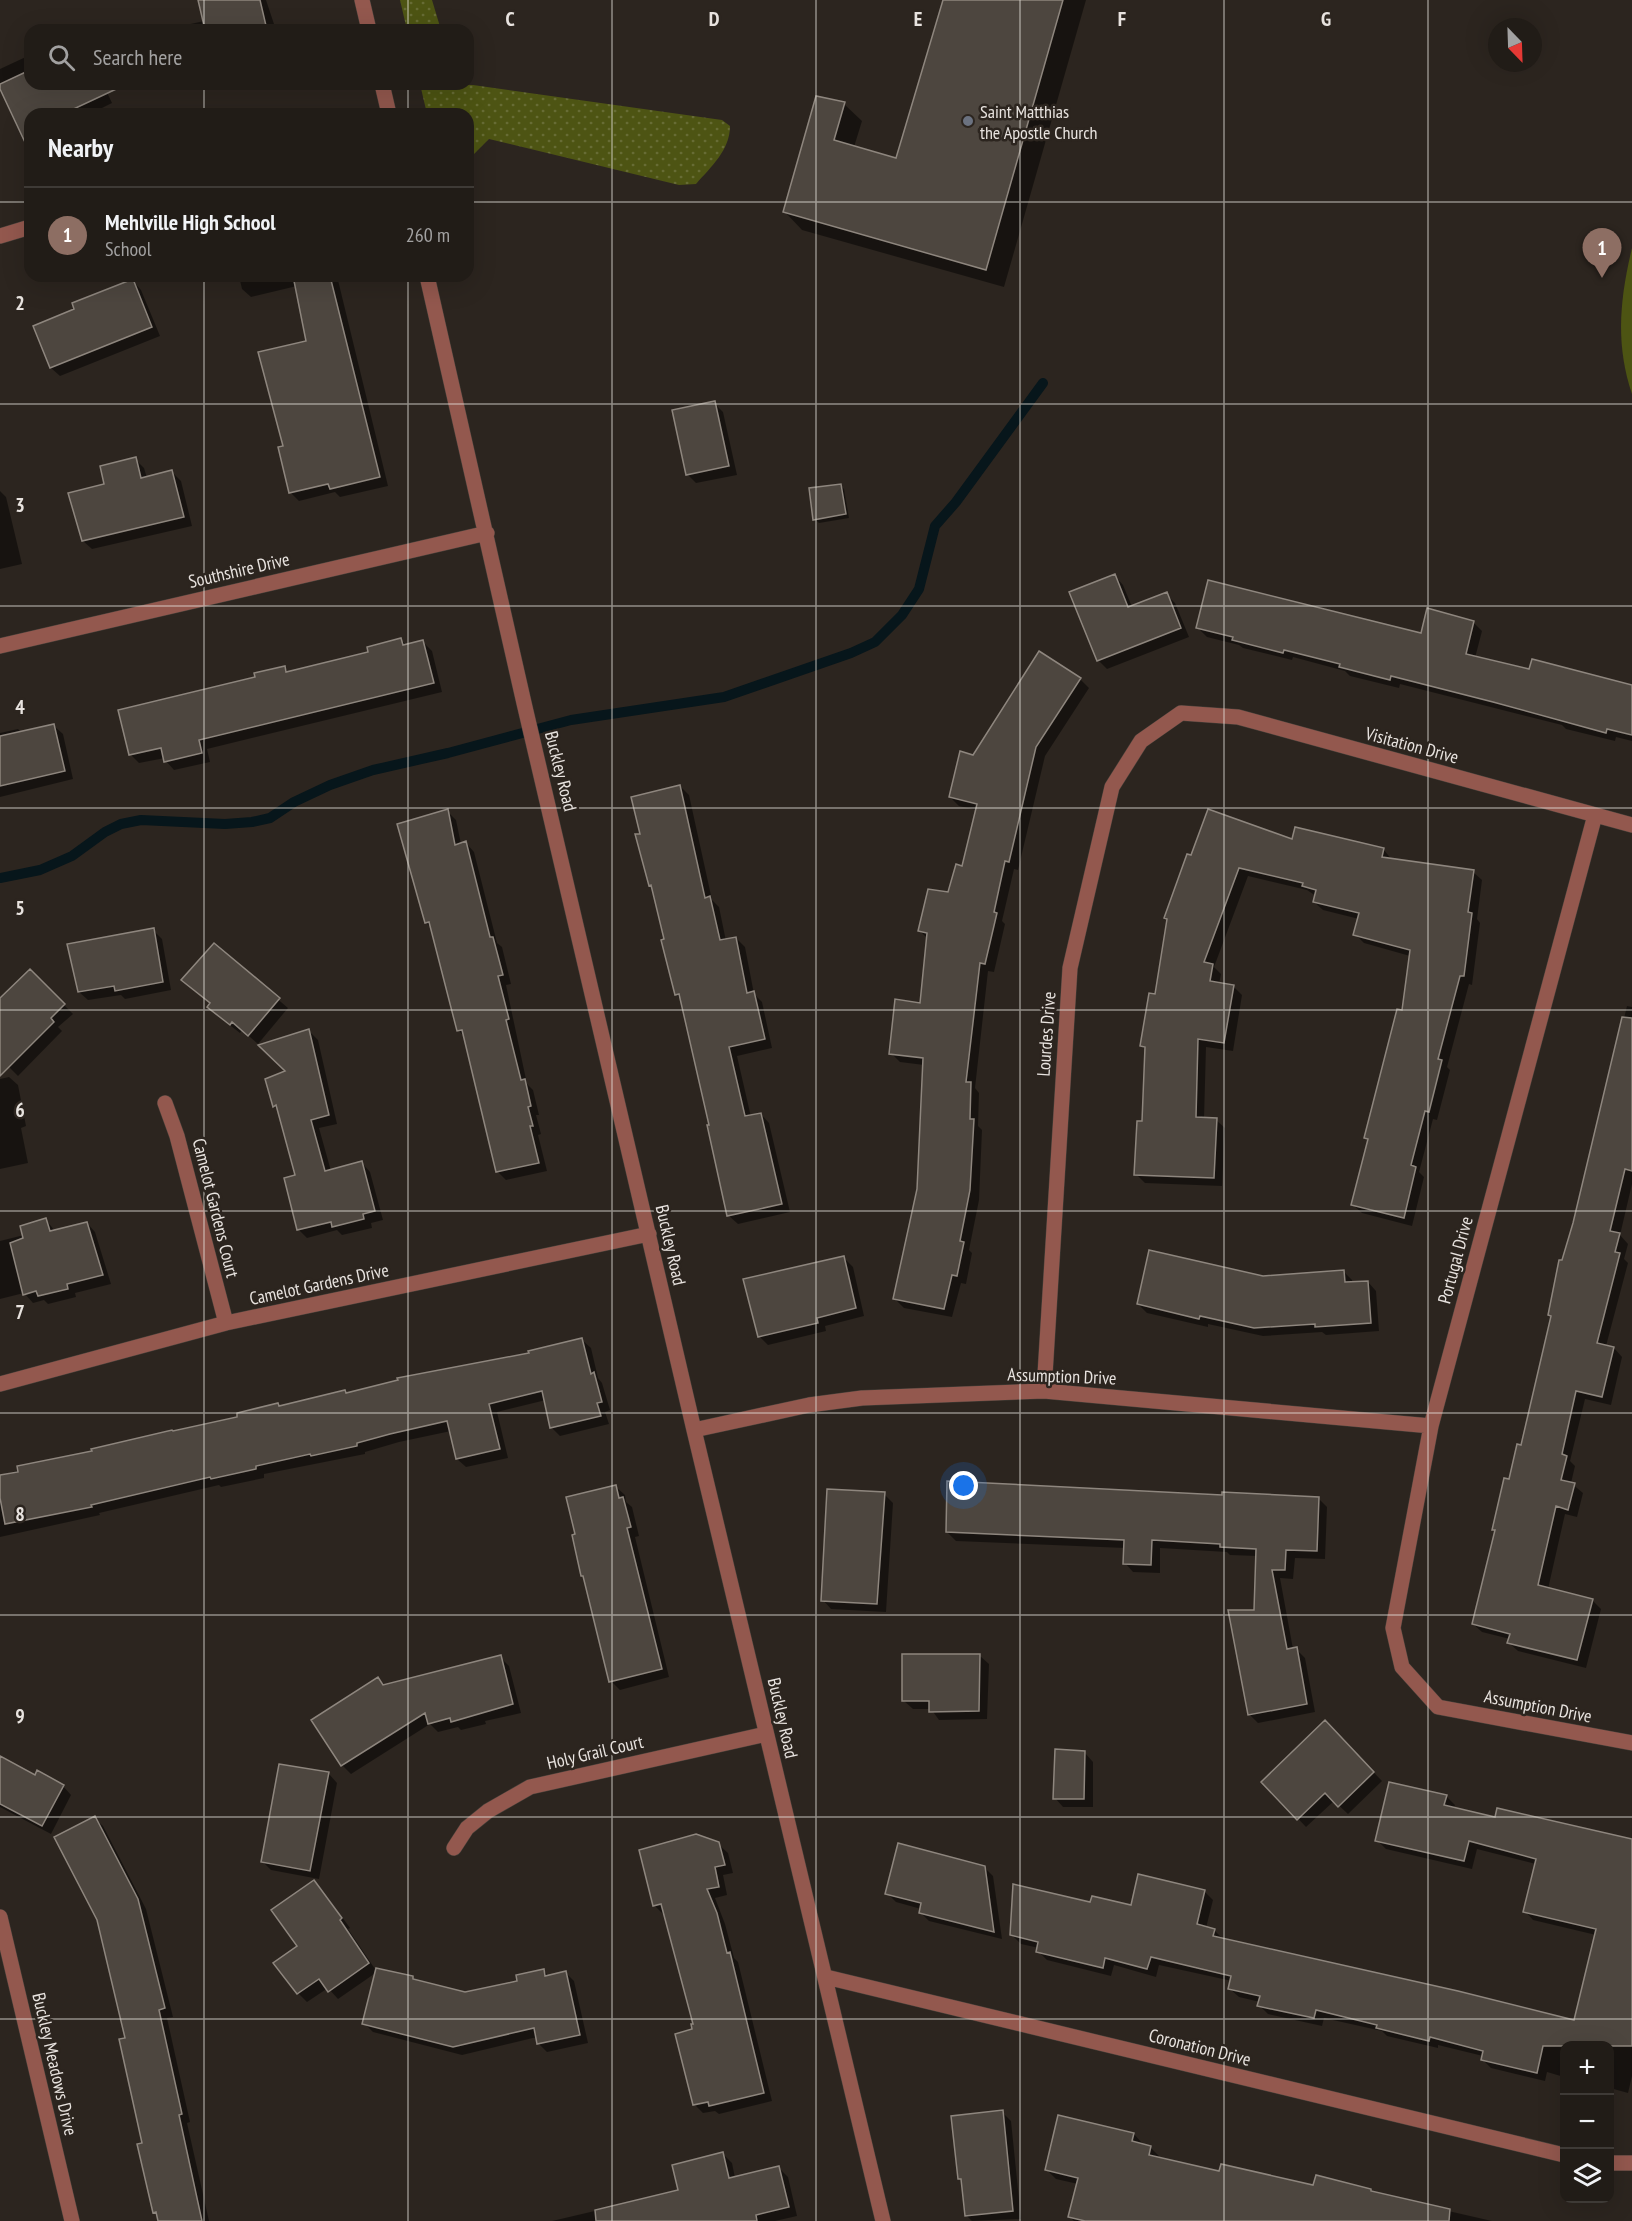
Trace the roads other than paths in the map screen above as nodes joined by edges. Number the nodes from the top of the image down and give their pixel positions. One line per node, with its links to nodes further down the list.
1 (362, 0): 2 (street)
2 (368, 24)
3 (383, 90): 4 (street)
4 (388, 108)
5 (24, 228): 6 (street)
6 (0, 236)
7 (428, 282): 8 (street, Buckley Road)
8 (487, 533): 9 (street, Southshire Drive); 14 (street, Buckley Road)
9 (0, 646)
10 (1181, 713): 11 (street, Visitation Drive); 17 (street, Lourdes Drive)
11 (1594, 815): 12 (street, Visitation Drive); 18 (street, Portugal Drive)
12 (1632, 825)
13 (165, 1103): 15 (street, Camelot Gardens Court)
14 (649, 1234): 15 (street, Camelot Gardens Drive); 19 (street, Buckley Road)
15 (226, 1323): 16 (street, Camelot Gardens Drive)
16 (0, 1384)
17 (1044, 1391): 18 (street, Assumption Drive); 19 (street, Assumption Drive)
18 (1431, 1426): 20 (street, Portugal Drive)
19 (694, 1430): 21 (street, Buckley Road)
20 (1438, 1707): 22 (street, Assumption Drive)
21 (766, 1734): 23 (street, Holy Grail Court); 25 (street, Buckley Road)
22 (1632, 1743)
23 (454, 1848)
24 (0, 1917): 29 (street, Buckley Meadows Drive)
25 (826, 1977): 26 (street, Coronation Drive); 30 (street, Buckley Road)
26 (1560, 2154)
27 (1614, 2163): 28 (street)
28 (1632, 2163)
29 (72, 2221)
30 (883, 2221)

